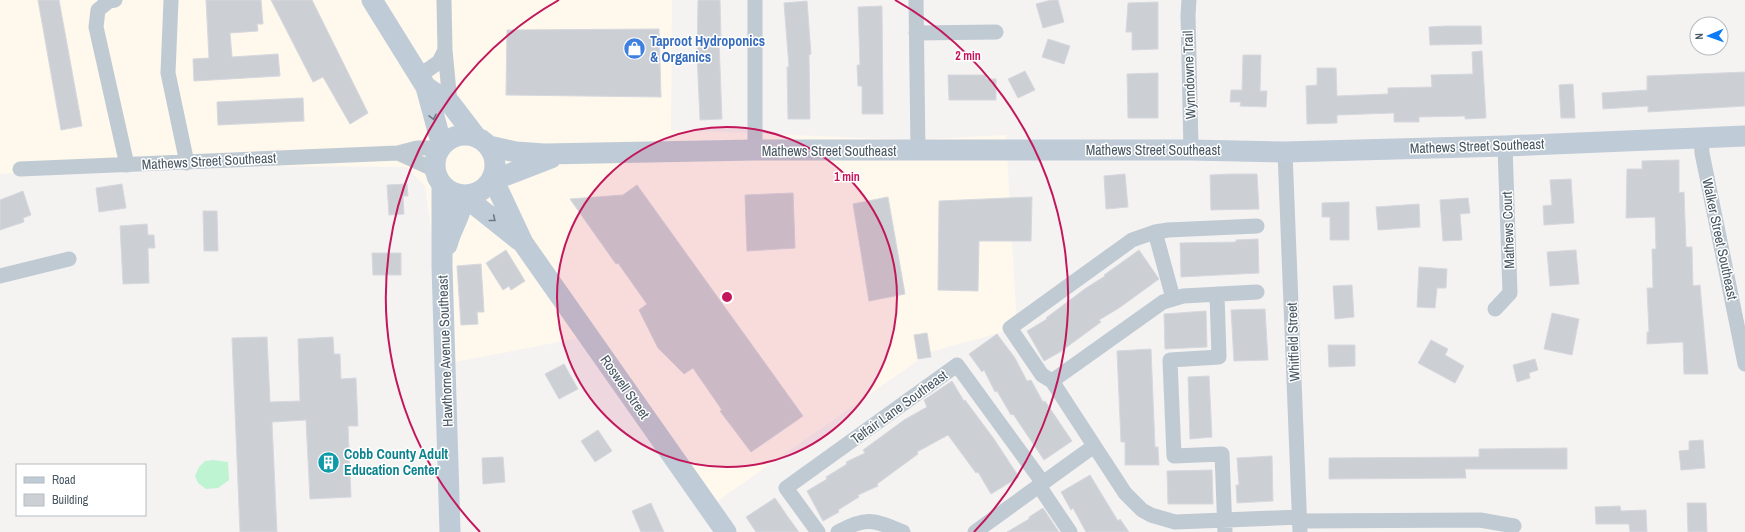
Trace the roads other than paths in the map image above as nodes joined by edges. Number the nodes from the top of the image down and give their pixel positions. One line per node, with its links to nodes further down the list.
1 (116, 0): 25 (street)
2 (171, 0): 24 (street)
3 (372, 0): 11 (street)
4 (444, 0): 10 (street)
5 (754, 0): 18 (street)
6 (916, 0): 9 (street)
7 (1189, 0): 19 (street, Wynndowne Trail)
8 (996, 32): 9 (street)
9 (916, 33): 20 (street)
10 (445, 50): 11 (street); 12 (street)
11 (423, 82): 12 (street); 17 (street, one-way to 17)
12 (450, 103): 15 (street)
13 (1745, 136): 14 (street, Mathews Street Southeast)
14 (1701, 138): 16 (street, Mathews Street Southeast); 40 (street, Walker Street Southeast)
15 (483, 142): 17 (street); 23 (street, Mathews Street Southeast); 28 (street)
16 (1505, 146): 21 (street, Mathews Street Southeast); 39 (street, Mathews Court)
17 (441, 147): 22 (street, Mathews Street Southeast); 27 (street)
18 (755, 150): 20 (street, Mathews Street Southeast); 23 (street, Mathews Street Southeast)
19 (1192, 150): 20 (street, Mathews Street Southeast); 21 (street, Mathews Street Southeast)
20 (918, 151)
21 (1285, 152): 44 (street, Whitfield Street)
22 (398, 153): 24 (street, Mathews Street Southeast); 27 (street, Mathews Street Southeast)
23 (561, 154): 28 (street, Mathews Street Southeast)
24 (187, 162): 25 (street, Mathews Street Southeast)
25 (127, 165): 26 (street, Mathews Street Southeast)
26 (20, 169)
27 (438, 178): 29 (street); 34 (street, Hawthorne Avenue Southeast)
28 (493, 178): 29 (street); 32 (street, Roswell Street)
29 (463, 196): 32 (street, Roswell Street, one-way to 32); 34 (street, Hawthorne Avenue Southeast)
30 (1257, 226): 31 (street)
31 (1155, 232): 38 (street); 41 (street)
32 (523, 243): 48 (street, Roswell Street)
33 (69, 259): 35 (street)
34 (442, 266): 47 (street, Hawthorne Avenue Southeast)
35 (0, 276)
36 (1257, 292): 37 (street)
37 (1217, 294): 38 (street); 45 (street)
38 (1172, 298): 41 (street)
39 (1495, 309)
40 (1745, 364)
41 (1052, 381): 42 (street)
42 (1094, 446): 43 (street); 45 (street)
43 (1041, 485): 49 (street, Telfair Lane Southeast); 52 (street); 53 (street, Telfair Lane Southeast)
44 (1300, 524): 45 (street); 46 (street)
45 (1225, 526)
46 (1514, 526)
47 (450, 532)
48 (726, 532)
49 (818, 532)
50 (838, 532): 51 (street)
51 (903, 532)
52 (975, 532)
53 (1070, 532)

